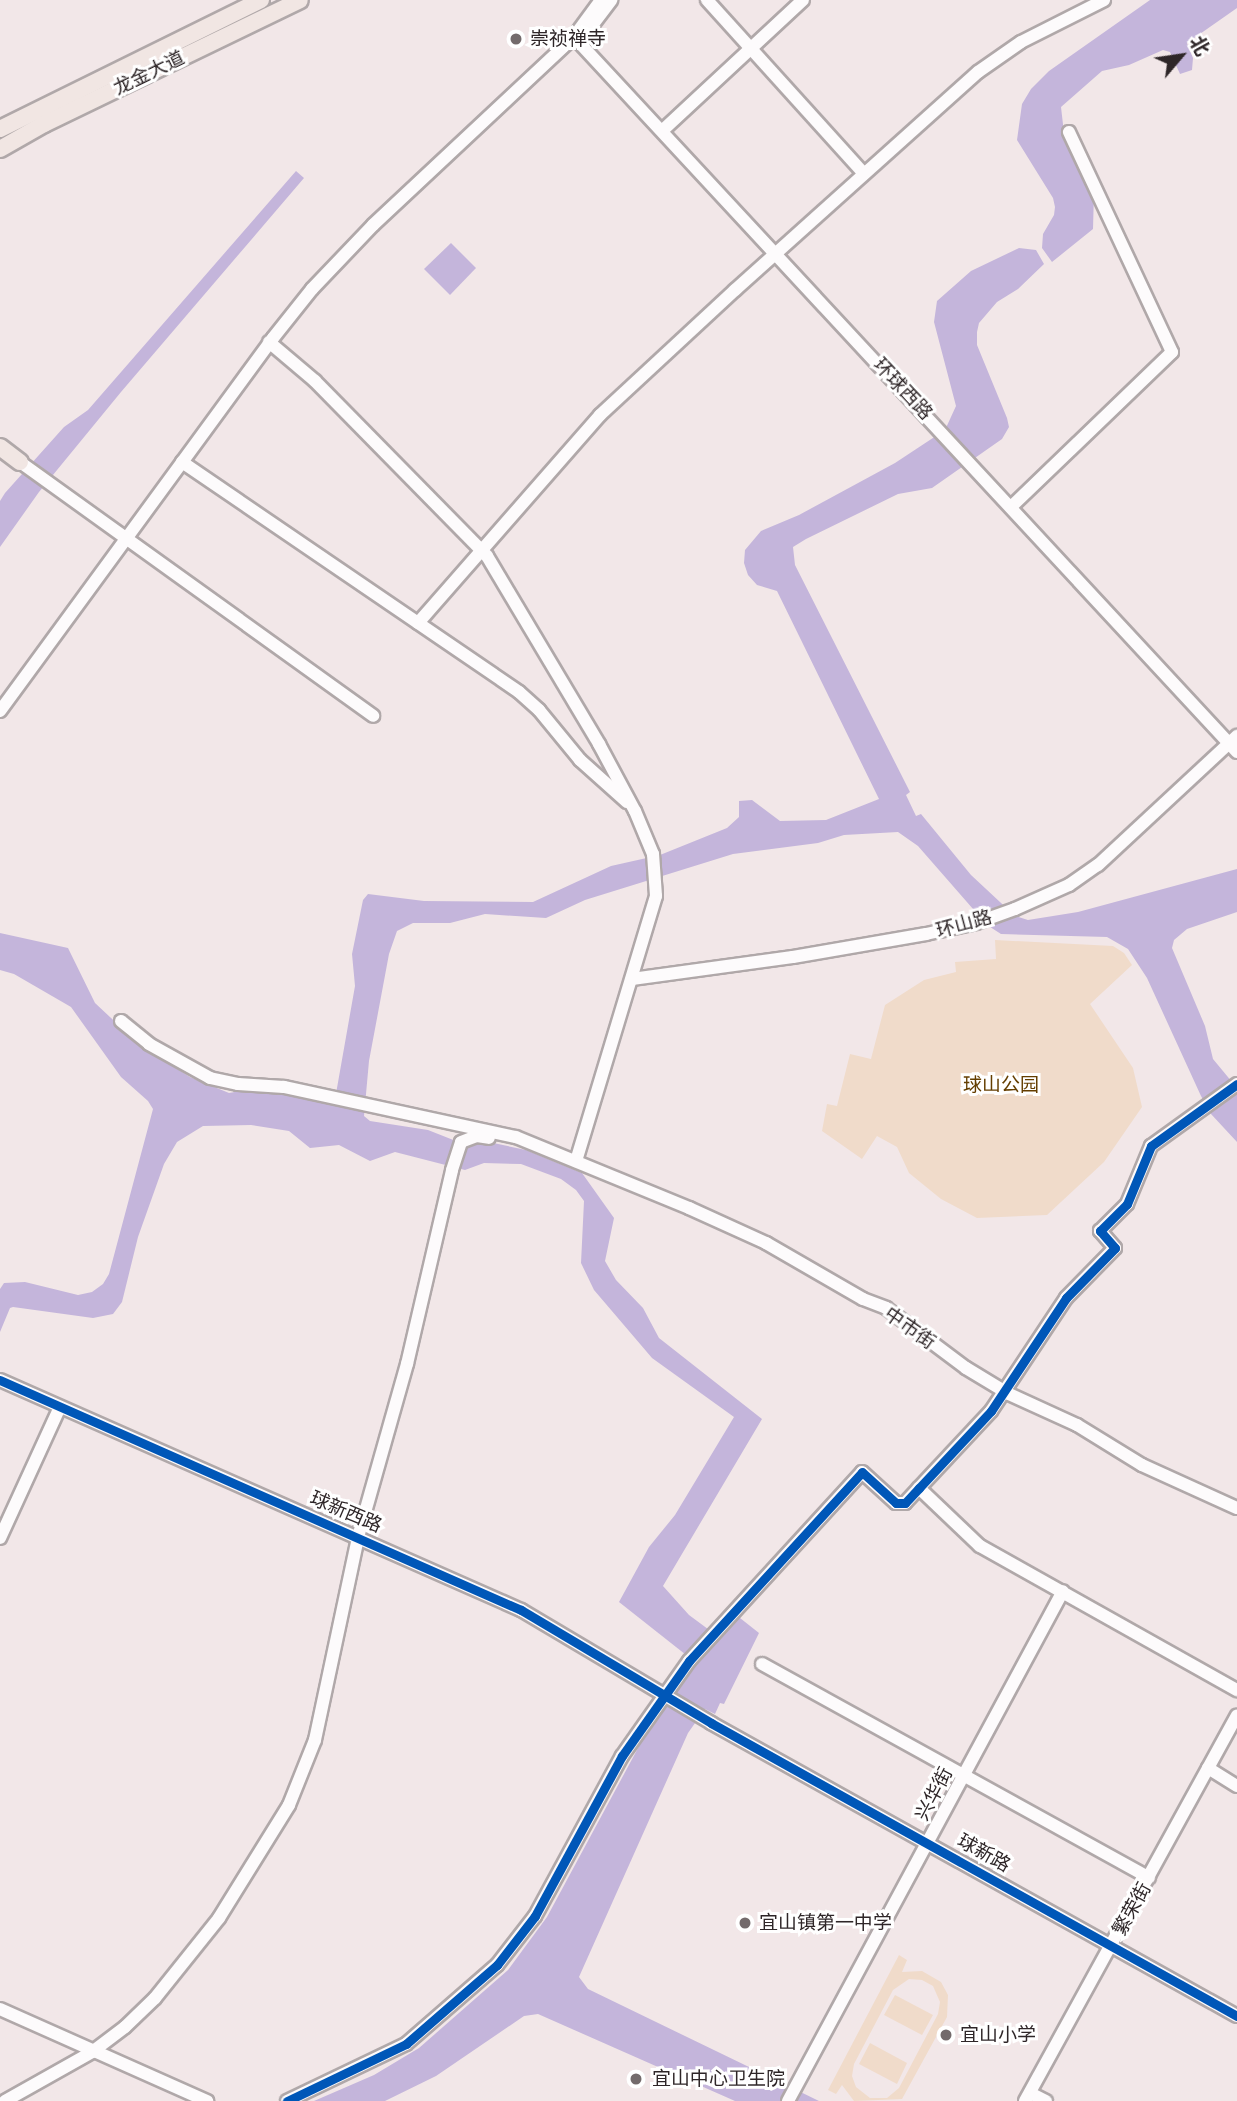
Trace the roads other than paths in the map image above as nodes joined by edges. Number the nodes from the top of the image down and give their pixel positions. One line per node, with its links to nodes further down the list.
1 (261, 0): 10 (main road, 龙金大道)
2 (300, 0): 13 (main road, 龙金大道)
3 (601, 0): 8 (street)
4 (611, 0): 8 (street)
5 (706, 0): 9 (street)
6 (803, 0): 9 (street)
7 (1104, 0): 14 (street)
8 (574, 37): 11 (street, 环球西路); 16 (street)
9 (751, 49): 11 (street); 14 (street)
10 (0, 129)
11 (663, 130): 15 (street, 环球西路)
12 (1069, 132): 20 (street)
13 (0, 149)
14 (864, 174): 15 (street)
15 (777, 252): 20 (street, 环球西路); 22 (street)
16 (269, 342): 19 (street); 22 (street)
17 (0, 447): 18 (main road)
18 (20, 461): 21 (street)
19 (182, 462): 21 (street); 23 (street)
20 (1012, 506): 26 (street, 环球西路)
21 (125, 539): 24 (street); 25 (street)
22 (481, 549): 23 (street); 27 (street)
23 (418, 623): 27 (street)
24 (0, 711)
25 (373, 716)
26 (1234, 743): 28 (street, 环山路)
27 (632, 805): 28 (street)
28 (632, 979): 32 (street)
29 (121, 1021): 31 (street)
30 (1237, 1084): 34 (street)
31 (538, 1146): 32 (street, 中市街); 38 (street)
32 (576, 1161): 34 (street, 中市街)
33 (0, 1380): 35 (street, 球新西路)
34 (1004, 1391): 36 (street); 37 (street, 中市街)
35 (60, 1406): 38 (street, 球新西路); 39 (street)
36 (919, 1488): 40 (street); 43 (street)
37 (1237, 1508)
38 (358, 1536): 43 (street, 球新西路); 54 (street)
39 (0, 1538)
40 (1063, 1591): 42 (street); 47 (street, 兴华街)
41 (762, 1664): 47 (street)
42 (1237, 1690)
43 (665, 1695): 45 (street, 球新西路); 58 (street)
44 (1237, 1716): 46 (street, 繁荣街)
45 (711, 1723): 49 (street, 球新路)
46 (1208, 1768): 48 (street); 50 (street, 繁荣街)
47 (964, 1776): 49 (street, 兴华街); 50 (street)
48 (1237, 1786)
49 (928, 1842): 51 (street, 球新路); 59 (street, 兴华街)
50 (1149, 1878): 51 (street, 繁荣街)
51 (1112, 1945): 53 (street, 球新路); 55 (street, 繁荣街)
52 (0, 2009): 54 (street)
53 (1237, 2016)
54 (93, 2051): 56 (street); 57 (street)
55 (1028, 2097): 60 (street)
56 (5, 2101)
57 (206, 2101)
58 (288, 2101)
59 (788, 2101)
60 (1046, 2101)

